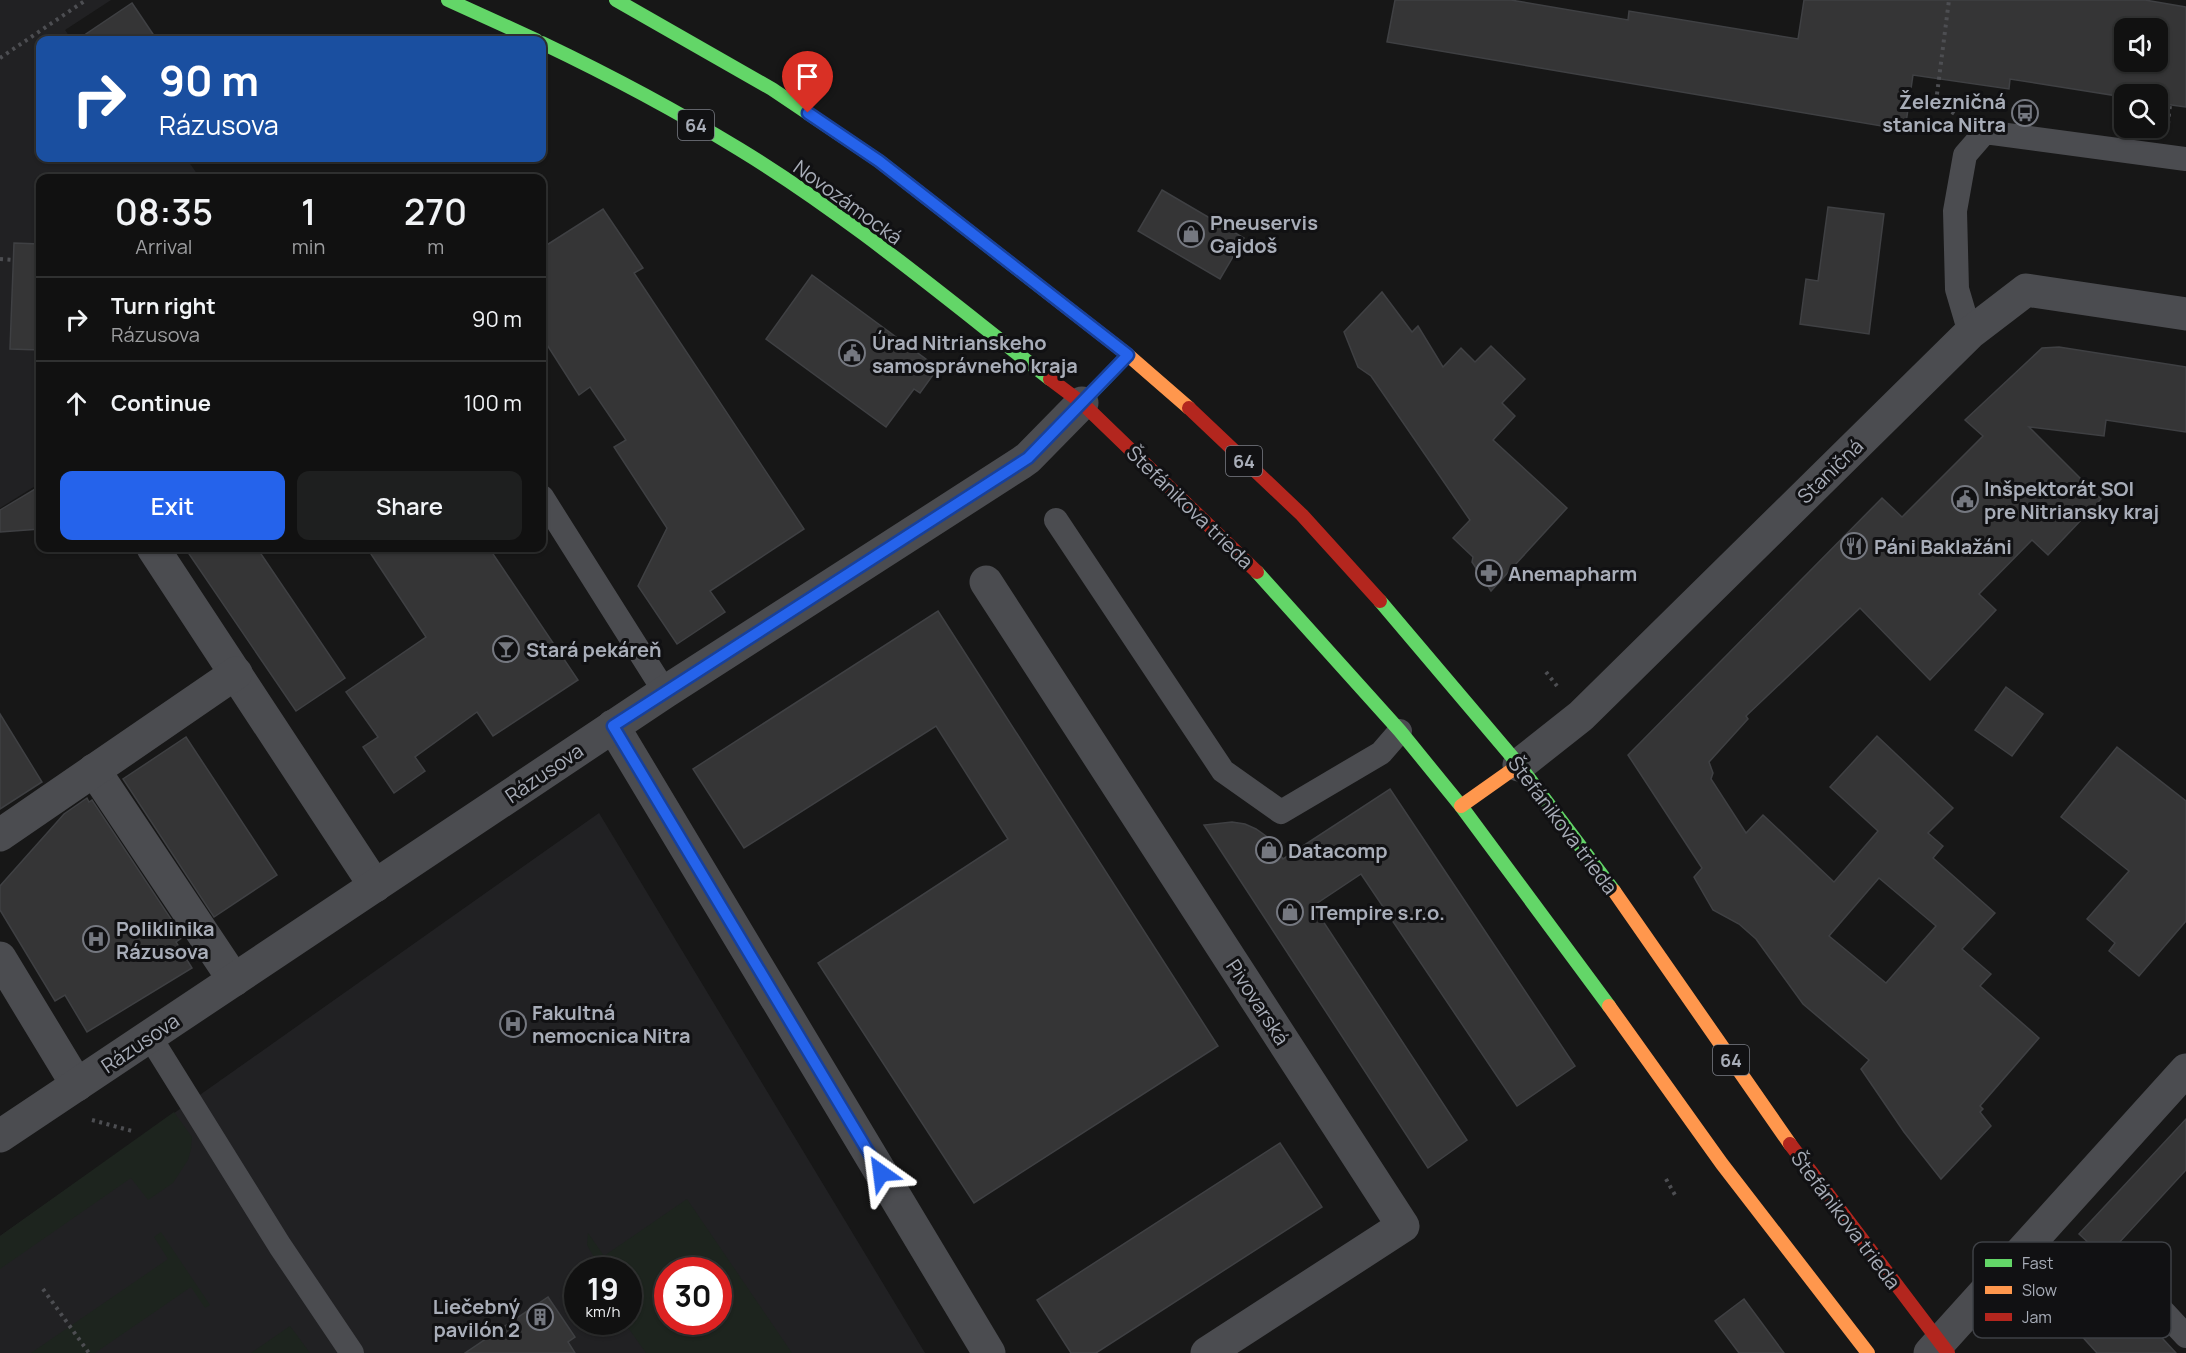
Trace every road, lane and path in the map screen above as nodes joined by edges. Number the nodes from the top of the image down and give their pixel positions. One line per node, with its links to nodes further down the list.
1 (86, 0): 7 (path)
2 (448, 0): 5 (main road)
3 (616, 0): 14 (main road, 64)
4 (1949, 0): 8 (path)
5 (527, 36)
6 (546, 45): 15 (main road, Novozámocká / 64)
7 (0, 58)
8 (1936, 102)
9 (2186, 159): 13 (lane)
10 (0, 259): 11 (path)
11 (13, 260)
12 (2186, 314): 13 (street, Staničná)
13 (1970, 333): 26 (street, Staničná)
14 (1128, 355): 15 (main road); 26 (main road, Štefánikova trieda / 64)
15 (1082, 403): 23 (street, Rázusova); 25 (main road, Štefánikova trieda / 64)
16 (546, 503): 23 (lane)
17 (1056, 520): 25 (lane)
18 (156, 552): 21 (street)
19 (986, 582): 50 (street, Pivovarská)
20 (1546, 672): 22 (path)
21 (236, 673): 27 (street); 30 (street)
22 (1558, 687)
23 (665, 692): 24 (street, Rázusova)
24 (613, 726): 30 (street, Rázusova); 49 (street)
25 (1400, 731): 28 (main road, Štefánikova trieda / 64)
26 (1519, 765): 28 (main road); 46 (main road, Štefánikova trieda / 64)
27 (94, 770): 29 (street); 32 (street)
28 (1461, 806): 51 (main road, Štefánikova trieda / 64)
29 (0, 835)
30 (375, 886): 32 (street, Rázusova)
31 (0, 958): 35 (street)
32 (234, 980): 33 (street, Rázusova)
33 (150, 1036): 35 (street, Rázusova); 48 (lane)
34 (2186, 1070): 41 (street, Štefánikova trieda)
35 (77, 1085): 38 (street, Rázusova)
36 (90, 1119): 37 (path)
37 (132, 1131)
38 (0, 1136)
39 (1666, 1179): 40 (path)
40 (1675, 1195)
41 (2034, 1242)
42 (43, 1289): 47 (path)
43 (1973, 1311): 46 (street, Štefánikova trieda)
44 (2171, 1320): 45 (lane)
45 (2186, 1336)
46 (1939, 1350)
47 (88, 1353)
48 (352, 1353)
49 (989, 1353)
50 (1207, 1353)
51 (1868, 1353)

